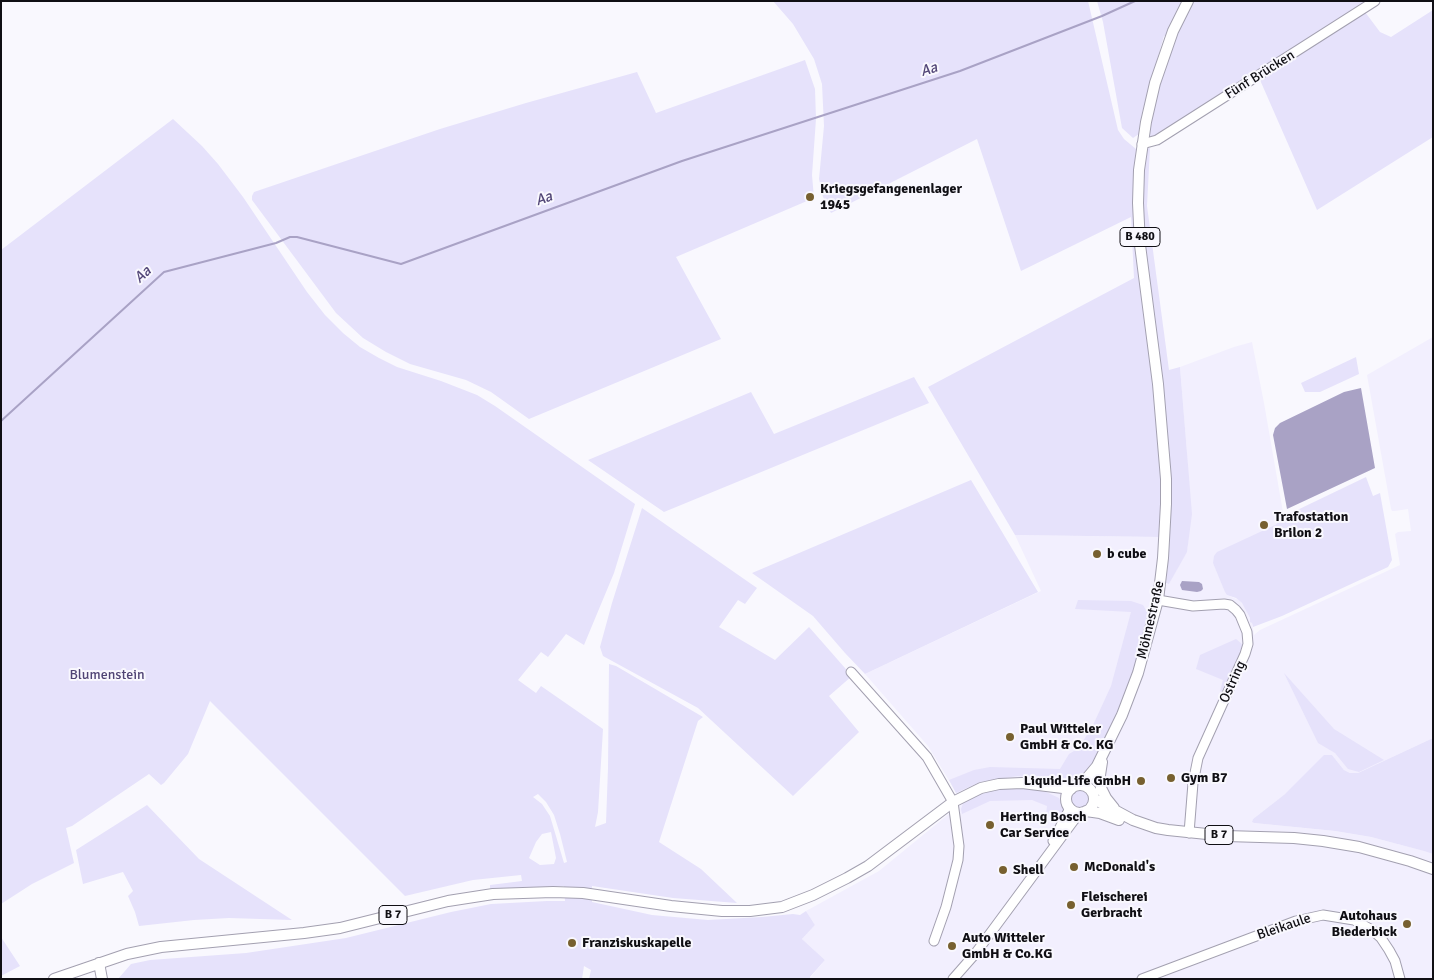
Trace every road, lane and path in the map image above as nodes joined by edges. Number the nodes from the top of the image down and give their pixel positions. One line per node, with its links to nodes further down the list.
1 (1188, 1): 3 (main road, B 480)
2 (1375, 1): 3 (street, Fünf Brücken)
3 (1142, 144): 4 (main road, Möhnestraße / B 480)
4 (1158, 600): 6 (main road, Möhnestraße / B 480); 14 (street, Ostring)
5 (851, 672): 10 (street)
6 (1104, 754): 7 (main road, B 480); 12 (main road)
7 (1097, 766): 8 (main road, B 480); 9 (main road, B 480)
8 (1072, 795): 9 (main road, B 7); 10 (main road, B 7); 11 (main road, B 7); 15 (street)
9 (1093, 795): 11 (main road); 12 (main road, B 7)
10 (953, 802): 17 (street); 18 (main road, B 7)
11 (1084, 812): 13 (main road, B 7); 15 (street)
12 (1120, 814): 13 (main road, B 7)
13 (1145, 825): 14 (main road, B 7)
14 (1189, 833): 16 (main road, B 7)
15 (1046, 855): 21 (street)
16 (1433, 869)
17 (934, 942)
18 (98, 963): 19 (main road, B 7); 20 (main road)
19 (54, 979)
20 (102, 979)
21 (953, 979)
22 (1142, 979): 23 (street, Bleikaule)
23 (1400, 979)

